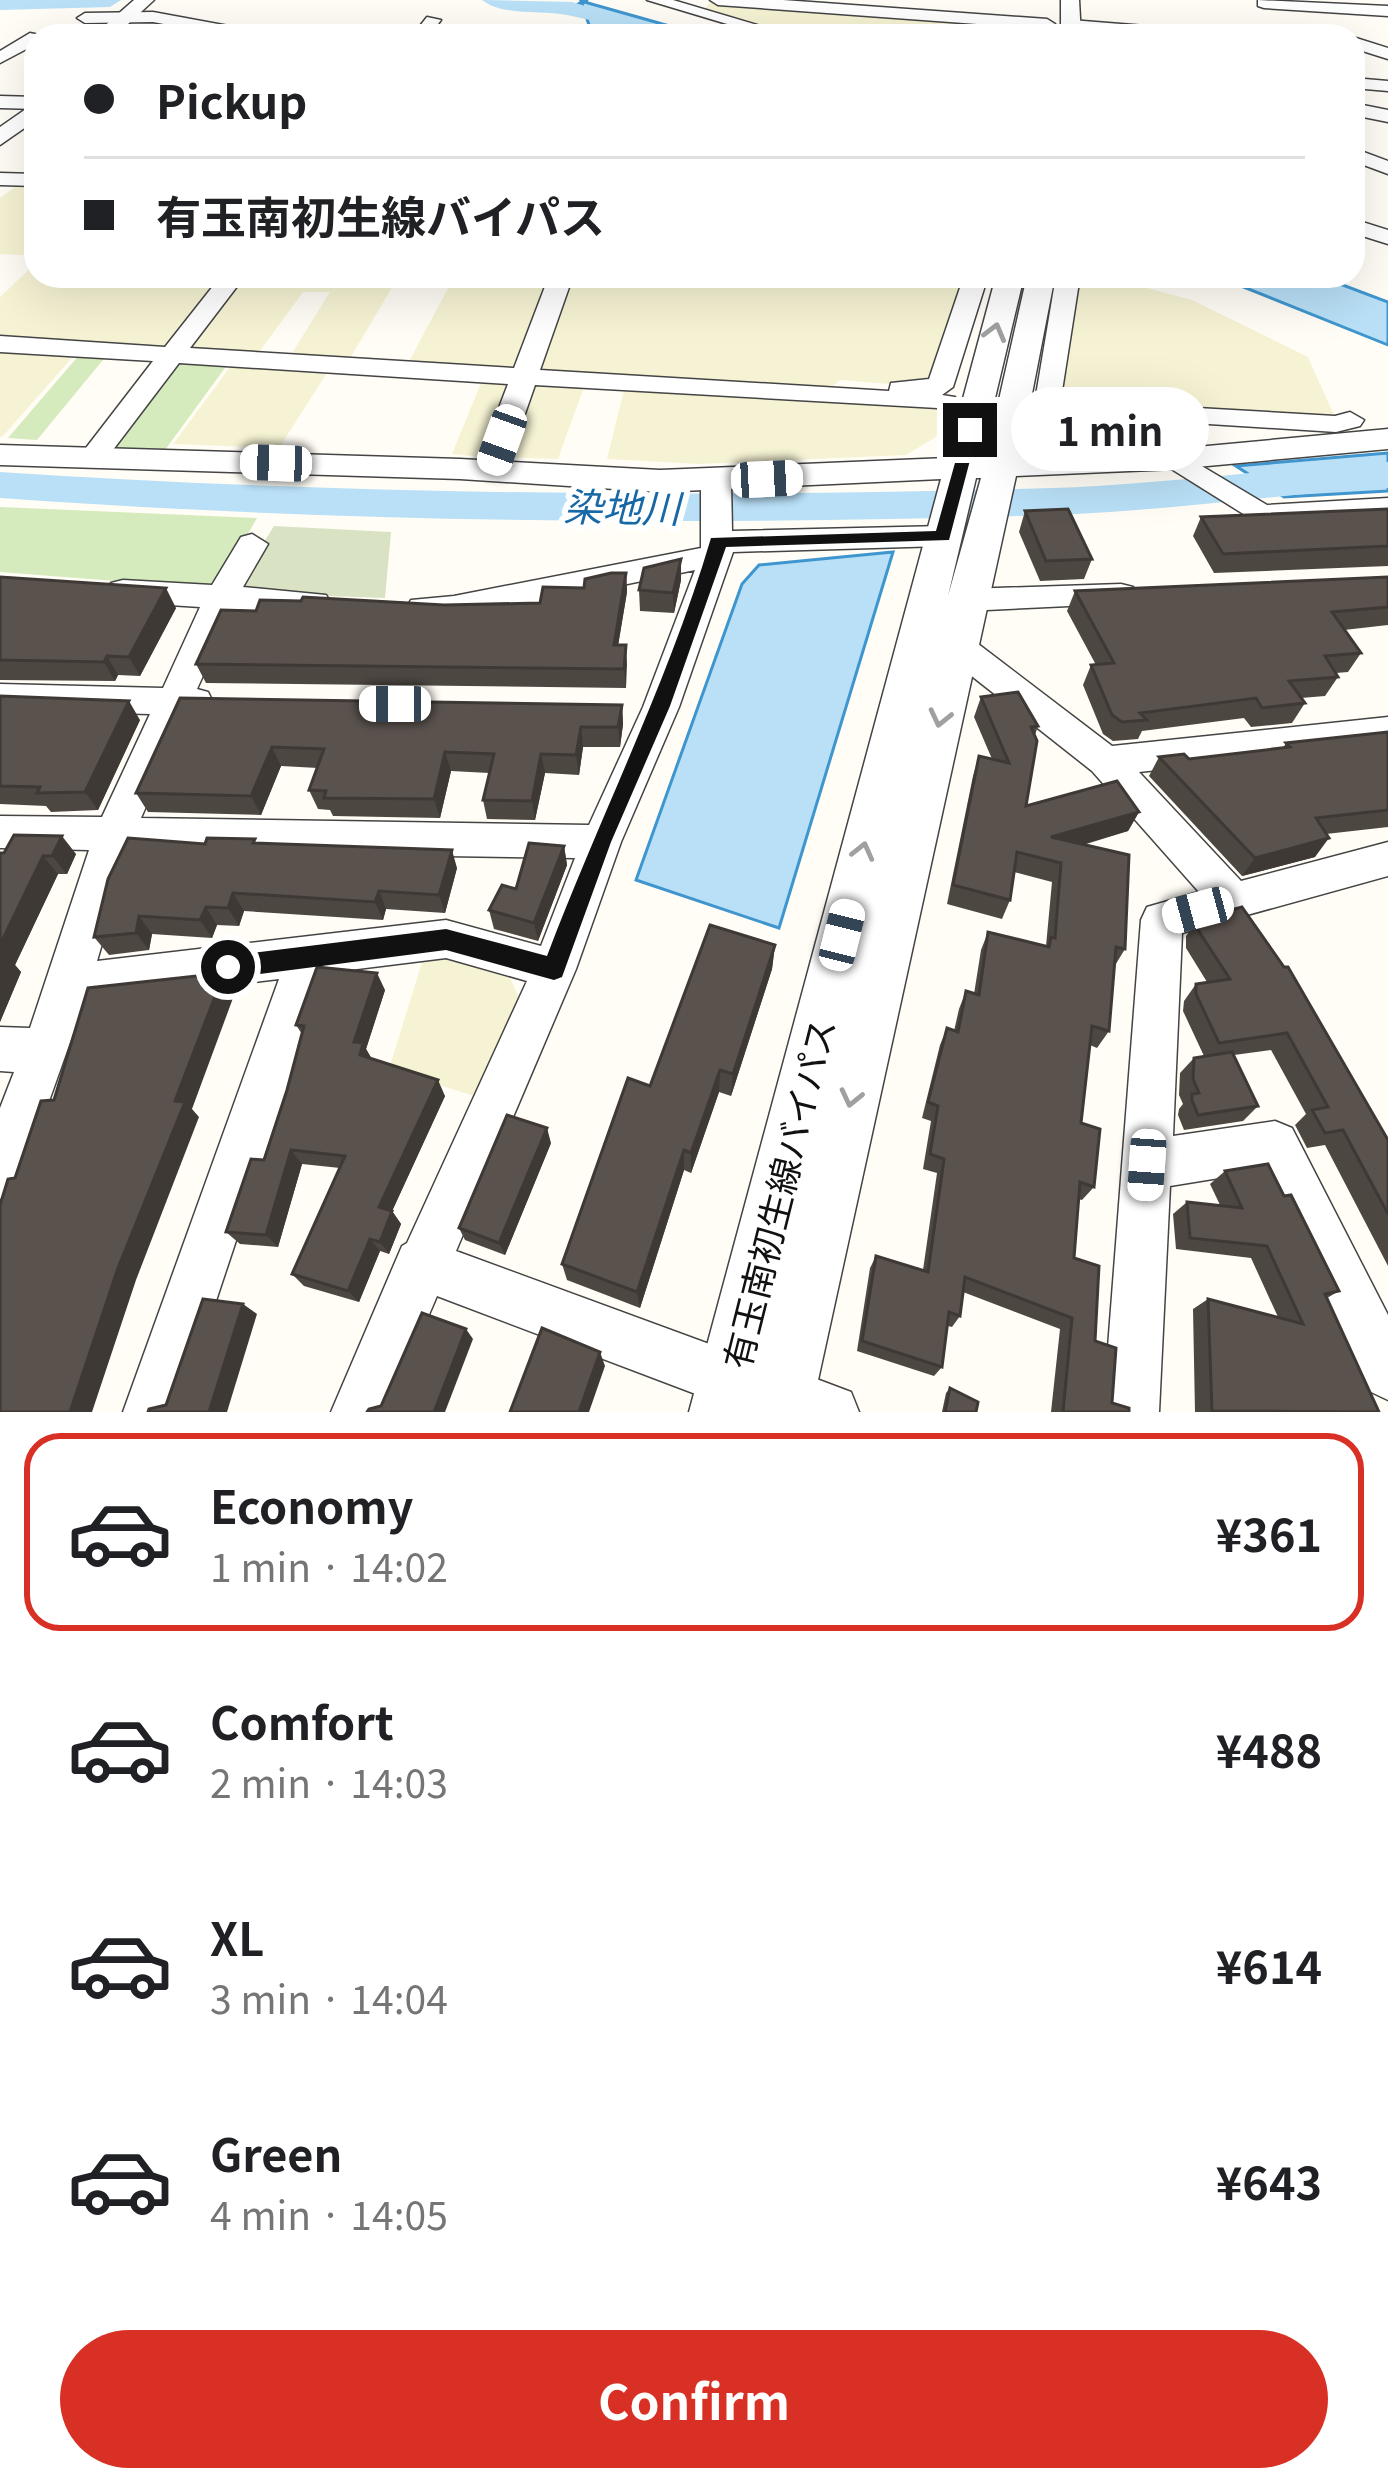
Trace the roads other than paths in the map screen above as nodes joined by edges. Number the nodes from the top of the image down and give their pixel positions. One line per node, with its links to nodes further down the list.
1 (145, 0): 7 (street)
2 (656, 0): 4 (street)
3 (718, 0): 14 (street)
4 (699, 5): 13 (street)
5 (1266, 7): 6 (street)
6 (1388, 11)
7 (126, 17): 8 (street); 10 (street); 11 (street)
8 (85, 18)
9 (433, 20): 12 (street)
10 (118, 24)
11 (191, 24)
12 (430, 24)
13 (752, 24)
14 (981, 24)
15 (24, 49): 16 (street)
16 (2, 71): 17 (street)
17 (24, 100)
18 (224, 288): 25 (street)
19 (556, 288): 26 (street)
20 (972, 288): 27 (street)
21 (1008, 288): 38 (street, 有玉南初生線バイパス, one-way to 21)
22 (1037, 288): 38 (street, 有玉南初生線バイパス)
23 (1067, 288): 30 (street)
24 (0, 344): 25 (street)
25 (171, 355): 26 (street); 34 (street)
26 (524, 377): 27 (street); 36 (street)
27 (834, 394): 28 (street)
28 (945, 403)
29 (1044, 407): 30 (street)
30 (1139, 413): 31 (street)
31 (1350, 420)
32 (1388, 439): 35 (street)
33 (0, 454): 34 (street)
34 (93, 457): 36 (street)
35 (1175, 460): 38 (street); 39 (street)
36 (490, 471): 37 (street)
37 (716, 483): 38 (street); 41 (street)
38 (970, 497): 41 (street); 47 (street, 有玉南初生線バイパス); 68 (street, 有玉南初生線バイパス, one-way to 38)
39 (1388, 508)
40 (252, 544): 44 (street)
41 (717, 548): 46 (street); 52 (street)
42 (88, 589): 44 (street)
43 (1152, 594): 47 (street)
44 (221, 598): 45 (street); 49 (street)
45 (340, 604)
46 (387, 607)
47 (961, 623): 54 (street); 68 (street, 有玉南初生線バイパス, one-way to 68)
48 (0, 697): 49 (street)
49 (173, 702): 50 (street); 56 (street)
50 (219, 702)
51 (614, 706): 52 (street)
52 (661, 706): 57 (street)
53 (1388, 731): 54 (street)
54 (1105, 760): 59 (street)
55 (0, 832): 56 (street)
56 (114, 834): 57 (street); 62 (street)
57 (601, 842): 61 (street)
58 (1388, 859): 59 (street)
59 (1233, 901): 64 (street)
60 (308, 958): 61 (street); 62 (street); 69 (street)
61 (554, 969): 66 (street)
62 (68, 986): 63 (street)
63 (21, 1050): 65 (street)
64 (1147, 1165): 67 (street); 71 (street)
65 (0, 1174)
66 (420, 1264): 68 (street); 70 (street)
67 (1388, 1372)
68 (768, 1402)
69 (151, 1412)
70 (358, 1412)
71 (1131, 1412)

